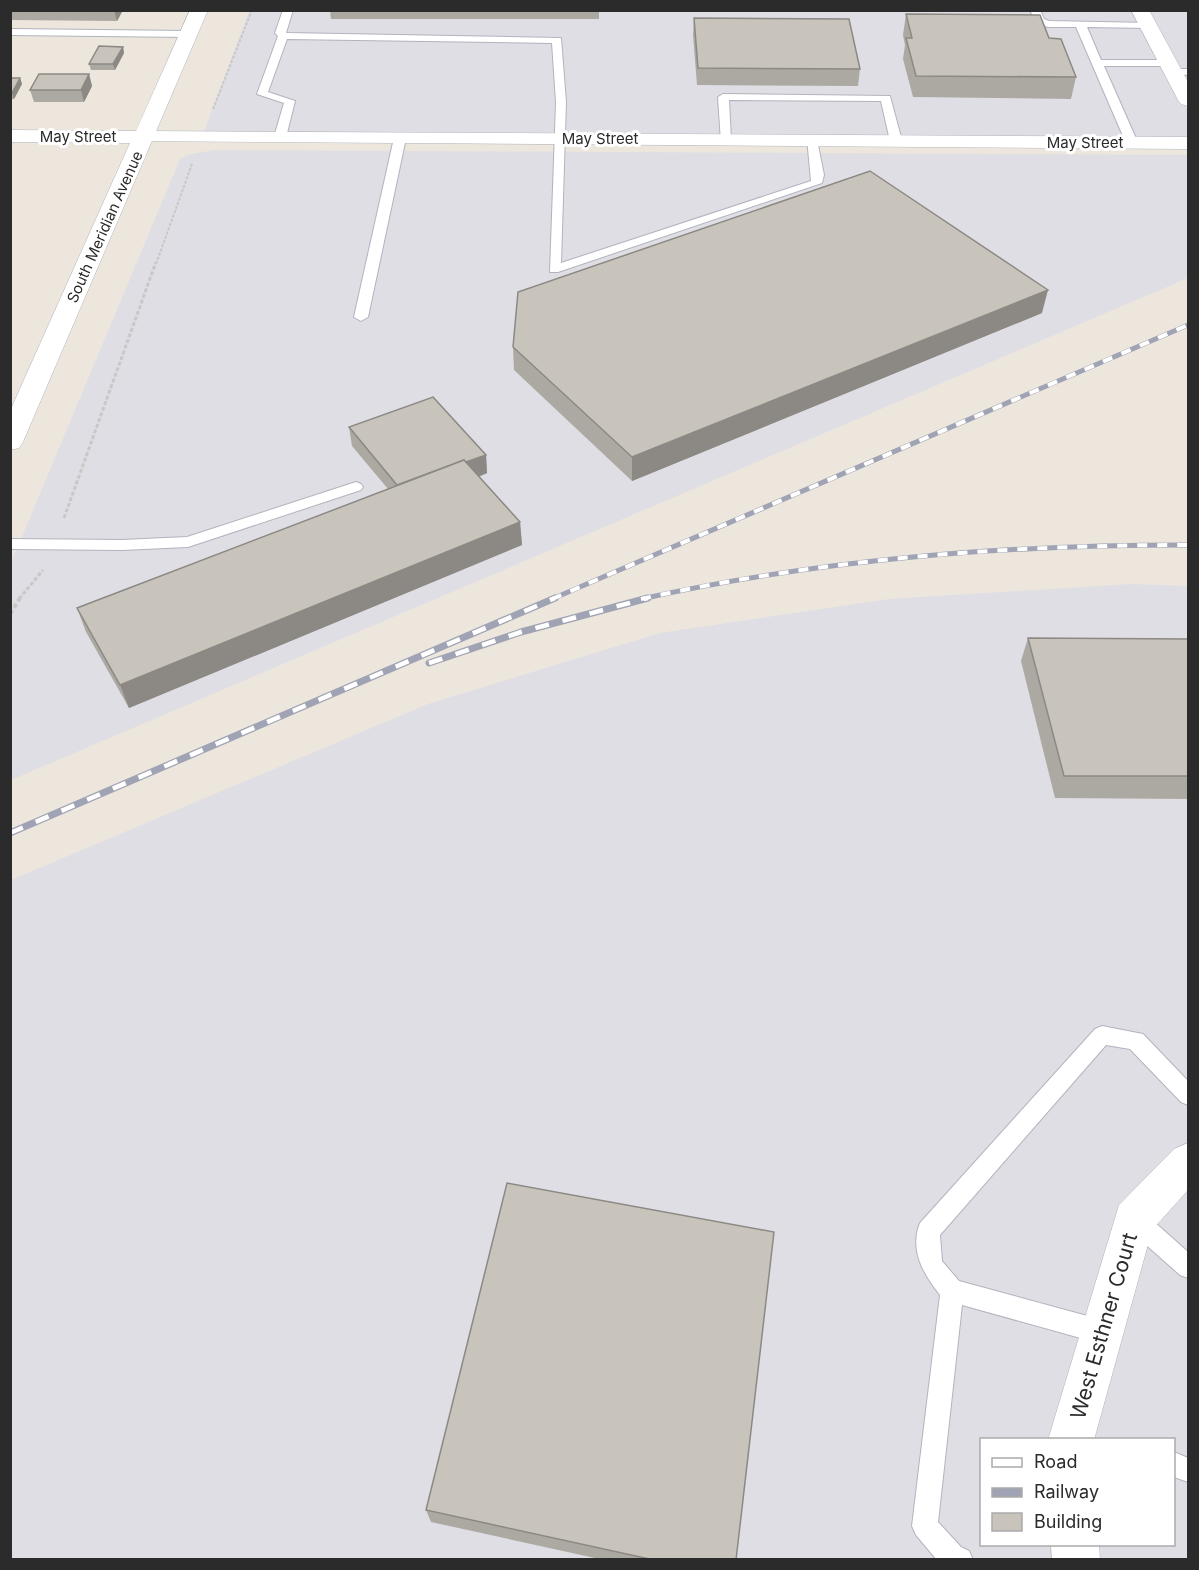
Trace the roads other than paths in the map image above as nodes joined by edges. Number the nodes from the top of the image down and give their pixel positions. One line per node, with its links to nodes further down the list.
1 (199, 10): 7 (street, South Meridian Avenue)
2 (288, 10): 8 (lane)
3 (1035, 10): 5 (lane)
4 (1144, 18): 5 (lane); 10 (street)
5 (1080, 24): 9 (lane)
6 (10, 32): 7 (lane)
7 (189, 34): 13 (street, South Meridian Avenue)
8 (283, 36): 14 (lane); 16 (lane)
9 (1097, 63): 10 (lane); 20 (lane)
10 (1177, 69): 11 (street)
11 (1188, 100)
12 (10, 136): 13 (street, May Street)
13 (144, 137): 14 (street, May Street); 23 (street, South Meridian Avenue)
14 (280, 137): 15 (street, May Street)
15 (400, 138): 16 (street, May Street); 22 (lane)
16 (558, 139): 17 (street, May Street); 18 (lane)
17 (725, 140): 18 (street, May Street); 19 (lane)
18 (812, 140): 19 (street, May Street)
19 (896, 141): 20 (street, May Street)
20 (1132, 143): 21 (street, May Street)
21 (1188, 143)
22 (362, 317)
23 (10, 442)
24 (356, 487): 25 (lane)
25 (10, 544)
26 (1188, 1095): 30 (lane)
27 (1188, 1162): 28 (street, West Esthner Court)
28 (1134, 1219): 29 (lane); 31 (street, West Esthner Court)
29 (1188, 1267)
30 (952, 1292): 31 (lane); 33 (lane)
31 (1102, 1332): 32 (street, West Esthner Court)
32 (1081, 1437)
33 (960, 1560)

